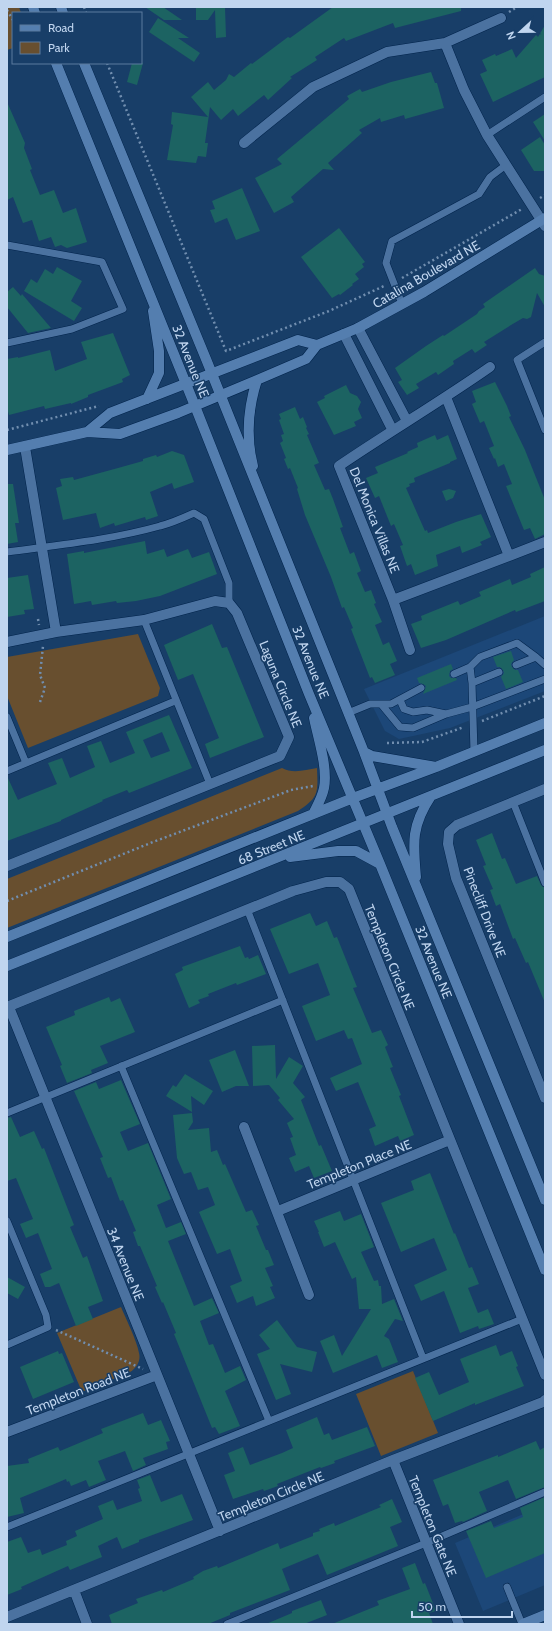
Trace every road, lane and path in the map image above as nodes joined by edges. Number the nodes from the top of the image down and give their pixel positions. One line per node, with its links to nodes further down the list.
1 (501, 18): 2 (street)
2 (446, 43): 7 (street); 8 (street)
3 (56, 64): 12 (street, 32 Avenue NE)
4 (84, 64): 21 (street, 32 Avenue NE)
5 (107, 64): 19 (path)
6 (545, 97): 7 (lane)
7 (487, 135): 9 (street)
8 (244, 143)
9 (506, 165): 10 (street); 13 (lane)
10 (544, 221): 13 (street, Catalina Boulevard NE)
11 (7, 245): 17 (lane)
12 (149, 291): 23 (street, 32 Avenue NE); 26 (street)
13 (402, 304): 14 (street, Catalina Boulevard NE)
14 (358, 328): 15 (street, Catalina Boulevard NE); 29 (street)
15 (344, 334): 18 (street, Catalina Boulevard NE); 30 (street)
16 (545, 342): 32 (lane)
17 (7, 343)
18 (317, 345): 21 (street, Catalina Boulevard NE); 22 (street, Catalina Boulevard NE)
19 (226, 351)
20 (490, 367): 25 (street, Del Monica Villas NE)
21 (212, 374): 23 (street, Catalina Boulevard NE); 24 (street, 32 Avenue NE)
22 (257, 380): 24 (street, Catalina Boulevard NE); 36 (street)
23 (187, 384): 26 (street, Catalina Boulevard NE); 28 (street, 32 Avenue NE)
24 (220, 396): 28 (street, Catalina Boulevard NE); 36 (street, 32 Avenue NE)
25 (446, 397): 29 (street, Del Monica Villas NE); 40 (street)
26 (147, 399): 33 (street, Catalina Boulevard NE)
27 (106, 404): 31 (path)
28 (195, 406): 33 (street, Catalina Boulevard NE); 58 (street, 32 Avenue NE)
29 (407, 421): 30 (street, Del Monica Villas NE)
30 (392, 429): 41 (street, Del Monica Villas NE)
31 (7, 430)
32 (545, 430)
33 (87, 432): 34 (street, Catalina Boulevard NE)
34 (25, 447): 35 (street, Catalina Boulevard NE); 38 (street)
35 (7, 450)
36 (260, 497): 64 (street, 32 Avenue NE)
37 (545, 542): 40 (street)
38 (42, 547): 39 (lane); 42 (lane); 45 (street)
39 (7, 552)
40 (509, 556): 41 (street)
41 (393, 600): 48 (street, Del Monica Villas NE)
42 (228, 604): 44 (street); 74 (street, Laguna Circle NE)
43 (38, 619): 46 (path)
44 (144, 620): 45 (street); 60 (lane)
45 (56, 632): 46 (street)
46 (41, 635): 47 (street); 61 (path)
47 (7, 642)
48 (410, 650)
49 (536, 657): 50 (lane); 51 (lane); 52 (lane)
50 (516, 665)
51 (545, 665)
52 (470, 667): 54 (lane); 56 (lane)
53 (499, 672): 56 (lane)
54 (454, 674)
55 (545, 679): 63 (lane)
56 (472, 683): 63 (lane)
57 (421, 688): 59 (lane)
58 (309, 694): 79 (street, 32 Avenue NE); 81 (street)
59 (400, 700): 62 (lane); 65 (lane)
60 (175, 701): 71 (lane); 74 (lane)
61 (40, 702)
62 (380, 704): 64 (lane); 65 (lane)
63 (472, 707): 65 (lane); 70 (lane)
64 (348, 713): 69 (street, 32 Avenue NE)
65 (446, 714)
66 (7, 717): 71 (lane)
67 (545, 723): 70 (street, 68 Street NE)
68 (545, 750): 78 (street, 68 Street NE)
69 (364, 752): 72 (street); 76 (street, 32 Avenue NE)
70 (474, 752): 72 (street, 68 Street NE)
71 (26, 763): 73 (lane)
72 (436, 767): 76 (street, 68 Street NE)
73 (7, 771)
74 (210, 784): 86 (street, Laguna Circle NE)
75 (315, 786): 89 (path)
76 (378, 788): 79 (street, 68 Street NE); 82 (street, 32 Avenue NE)
77 (545, 789): 80 (street, Pinecliff Drive NE)
78 (431, 796): 82 (street, 68 Street NE); 88 (street)
79 (353, 798): 81 (street, 68 Street NE); 83 (street, 32 Avenue NE)
80 (513, 802): 87 (lane); 97 (street, Pinecliff Drive NE)
81 (313, 814): 91 (street, 68 Street NE)
82 (388, 814): 83 (street, 68 Street NE); 88 (street, 32 Avenue NE)
83 (363, 824): 84 (street, 68 Street NE); 85 (street, 32 Avenue NE)
84 (276, 858): 85 (street); 92 (street, 68 Street NE)
85 (380, 864): 105 (street, 32 Avenue NE)
86 (7, 866)
87 (545, 882)
88 (417, 887): 102 (street, 32 Avenue NE)
89 (7, 901)
90 (247, 909): 93 (lane); 94 (street, Templeton Circle NE); 100 (street, Templeton Circle NE)
91 (7, 937)
92 (7, 966)
93 (283, 1000): 95 (lane); 101 (lane)
94 (8, 1007): 96 (street, 34 Avenue NE)
95 (121, 1066): 96 (lane); 114 (lane)
96 (45, 1097): 98 (lane); 111 (street, 34 Avenue NE)
97 (545, 1098)
98 (7, 1112)
99 (244, 1127): 103 (street)
100 (450, 1140): 101 (street, Templeton Place NE); 107 (street, Templeton Circle NE)
101 (353, 1180): 103 (street, Templeton Place NE); 110 (lane)
102 (545, 1200)
103 (278, 1211): 106 (street)
104 (7, 1221): 108 (lane)
105 (545, 1270)
106 (309, 1295)
107 (522, 1319): 110 (lane); 112 (street, Templeton Circle NE)
108 (48, 1327): 109 (lane); 111 (path)
109 (7, 1345)
110 (423, 1358): 114 (lane)
111 (157, 1375): 115 (street, Templeton Road NE); 116 (street, 34 Avenue NE)
112 (545, 1375)
113 (545, 1400): 117 (street, Templeton Circle NE)
114 (269, 1421): 116 (lane)
115 (7, 1432)
116 (189, 1453): 119 (lane); 120 (street, 34 Avenue NE)
117 (393, 1460): 120 (street, Templeton Circle NE); 121 (street, Templeton Gate NE)
118 (545, 1492): 121 (lane)
119 (7, 1527)
120 (220, 1531): 123 (street, Templeton Circle NE)
121 (426, 1543): 127 (lane); 128 (street, Templeton Gate NE)
122 (507, 1587): 129 (lane)
123 (74, 1590): 125 (street, Templeton Circle NE); 126 (street)
124 (545, 1615): 129 (street)
125 (7, 1618)
126 (87, 1624)
127 (227, 1624)
128 (458, 1624)
129 (523, 1624)

